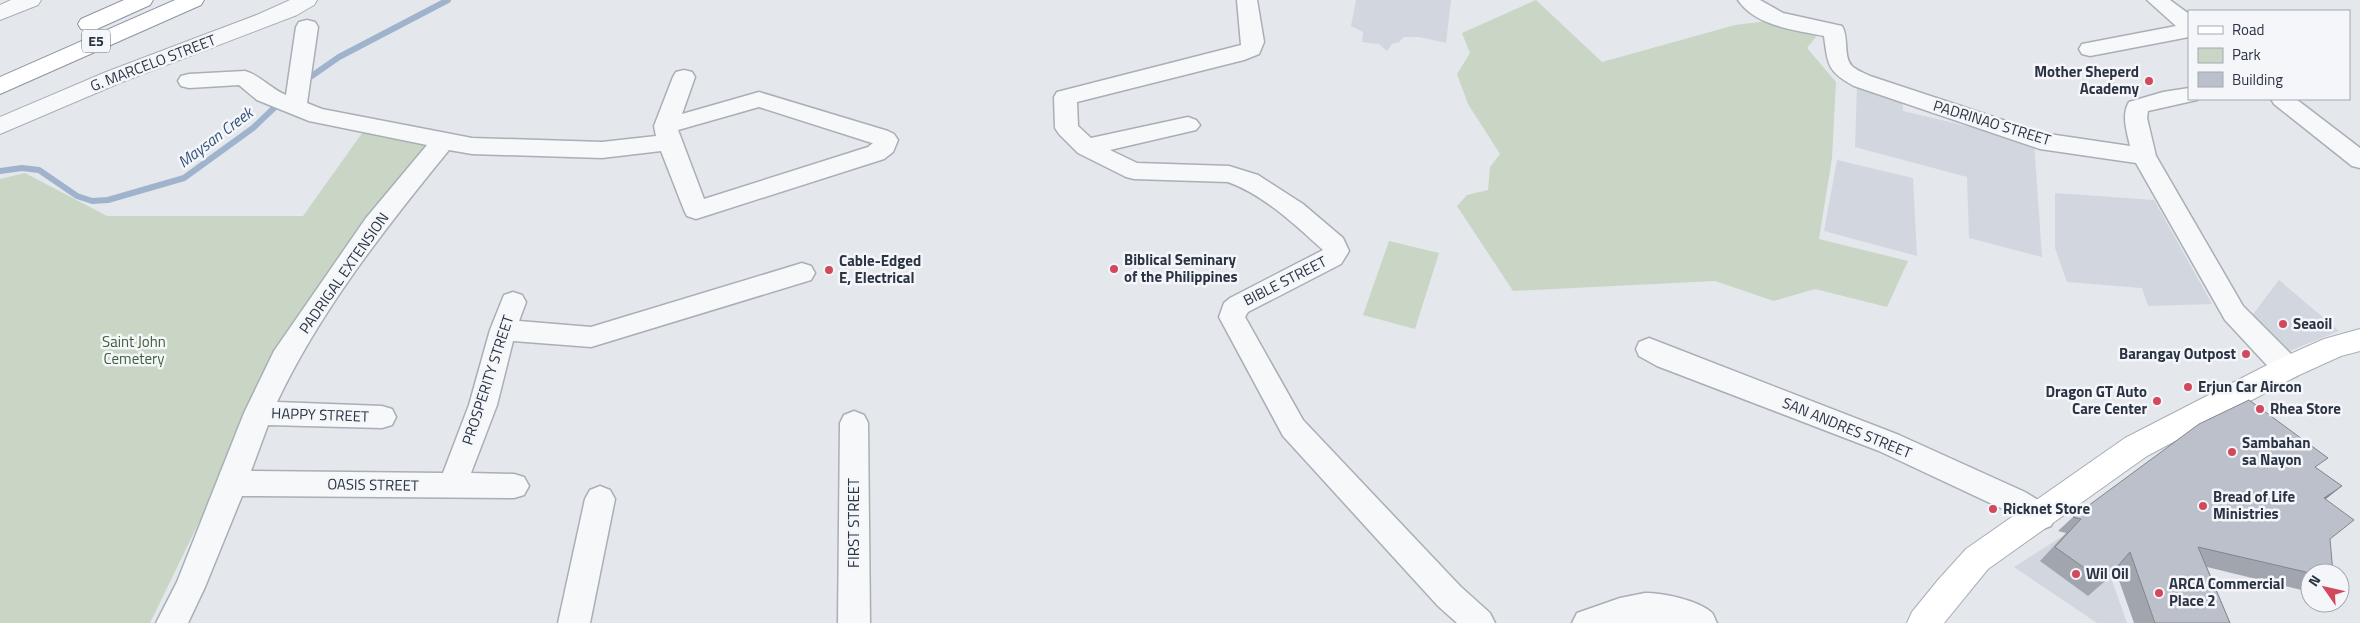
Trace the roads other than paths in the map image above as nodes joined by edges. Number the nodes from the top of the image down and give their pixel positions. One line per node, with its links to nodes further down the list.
1 (30, 0): 8 (street)
2 (142, 0): 13 (main road, E5)
3 (193, 0): 16 (main road, E5)
4 (306, 0): 21 (street, G. MARCELO STREET)
5 (1248, 0): 24 (street, BIBLE STREET)
6 (1748, 0): 26 (street, PADRINAO STREET)
7 (2158, 0): 9 (street)
8 (0, 14)
9 (2188, 24)
10 (307, 27): 19 (street)
11 (2188, 30): 12 (street)
12 (2090, 49)
13 (0, 64)
14 (684, 78): 22 (street)
15 (189, 81): 19 (street)
16 (0, 86)
17 (2188, 95): 26 (street)
18 (2283, 100): 25 (street)
19 (295, 107): 23 (street)
20 (1188, 125): 24 (street)
21 (0, 126)
22 (667, 134): 22 (street); 23 (street)
23 (444, 140): 33 (street, PADRIGAL EXTENSION)
24 (1086, 146): 44 (street, BIBLE STREET)
25 (2355, 151)
26 (2144, 156): 32 (street)
27 (802, 273): 29 (street)
28 (513, 302): 29 (street, PROSPERITY STREET)
29 (503, 330): 37 (street, PROSPERITY STREET)
30 (2360, 340): 32 (main road)
31 (1649, 349): 40 (street, SAN ANDRES STREET)
32 (2287, 368): 40 (main road)
33 (258, 413): 34 (street, HAPPY STREET); 36 (street, PADRIGAL EXTENSION)
34 (382, 417)
35 (854, 424): 43 (street, FIRST STREET)
36 (232, 483): 37 (street, OASIS STREET); 41 (street, PADRIGAL EXTENSION)
37 (452, 486): 38 (street, OASIS STREET)
38 (514, 486)
39 (600, 499): 42 (street)
40 (2040, 517): 47 (main road)
41 (172, 623)
42 (574, 623)
43 (854, 623)
44 (1479, 623)
45 (1588, 623): 46 (street)
46 (1701, 623)
47 (1924, 623)

